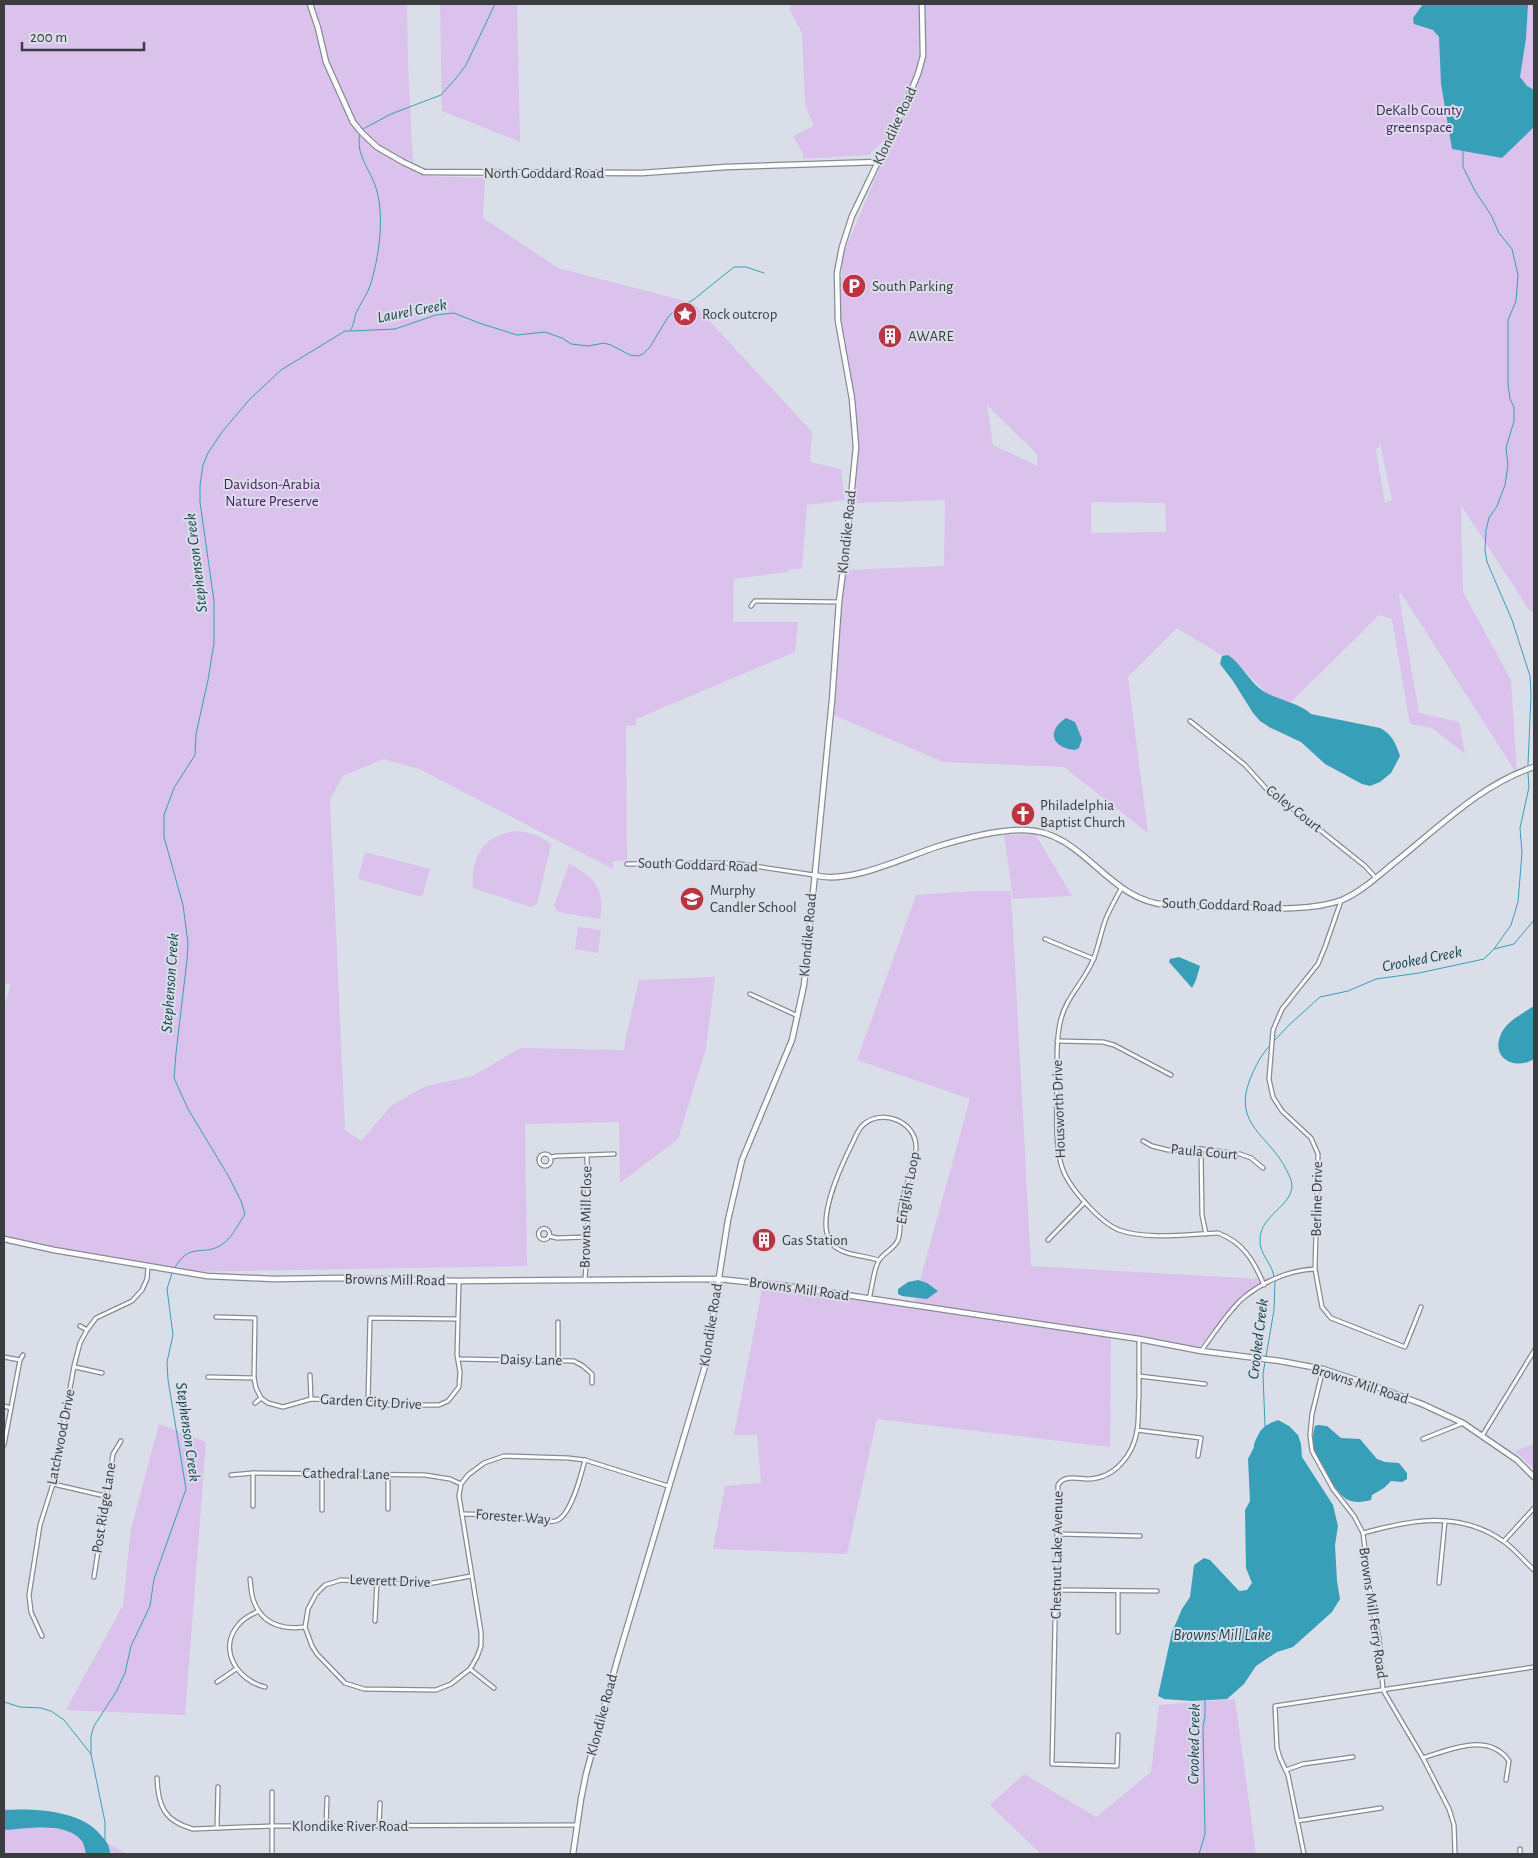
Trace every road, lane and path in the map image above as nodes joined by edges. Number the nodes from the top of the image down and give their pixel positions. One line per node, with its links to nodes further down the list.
1 (310, 4): 3 (main road, North Goddard Road)
2 (922, 4): 3 (main road, Klondike Road)
3 (878, 162): 4 (main road, Klondike Road)
4 (839, 602): 5 (street); 9 (main road, Klondike Road)
5 (751, 606)
6 (1190, 721): 10 (street, Coley Court)
7 (1534, 767): 10 (main road, South Goddard Road)
8 (627, 864): 9 (street, South Goddard Road)
9 (814, 875): 11 (main road, South Goddard Road); 16 (main road, Klondike Road)
10 (1376, 878): 12 (main road, South Goddard Road)
11 (1121, 889): 12 (main road, South Goddard Road); 14 (street, Housworth Drive)
12 (1341, 900): 35 (street, Berline Drive)
13 (1045, 939): 14 (street)
14 (1094, 959): 17 (street, Housworth Drive)
15 (750, 994): 16 (street)
16 (798, 1016): 37 (main road, Klondike Road)
17 (1058, 1041): 18 (street); 25 (street, Housworth Drive)
18 (1171, 1075)
19 (1143, 1141): 20 (street, Paula Court)
20 (1201, 1149): 24 (street, Paula Court); 26 (street)
21 (614, 1154): 22 (street)
22 (587, 1156): 23 (street); 28 (street, Browns Mill Close)
23 (551, 1157)
24 (1263, 1168)
25 (1085, 1202): 26 (street, Housworth Drive); 32 (street)
26 (1206, 1234): 39 (street, Housworth Drive)
27 (550, 1236): 28 (street)
28 (588, 1237): 36 (street, Browns Mill Close)
29 (828, 1238): 31 (street); 33 (street); 33 (street, English Loop)
30 (4, 1239): 34 (main road, Browns Mill Road)
31 (824, 1240)
32 (1048, 1240)
33 (878, 1260): 40 (street)
34 (148, 1267): 38 (main road, Browns Mill Road); 46 (street, Latchwood Drive)
35 (1316, 1270): 39 (street); 41 (street, Berline Drive)
36 (585, 1279): 37 (main road, Browns Mill Road); 38 (main road, Browns Mill Road)
37 (718, 1279): 40 (main road, Browns Mill Road); 85 (main road, Klondike Road)
38 (459, 1281): 43 (street, Garden City Drive)
39 (1264, 1285): 48 (street)
40 (869, 1299): 47 (main road, Browns Mill Road)
41 (1421, 1307)
42 (216, 1318): 61 (street)
43 (457, 1319): 52 (street, Garden City Drive); 66 (street)
44 (558, 1322): 54 (street)
45 (80, 1326): 46 (street)
46 (87, 1330): 55 (street, Latchwood Drive)
47 (1139, 1339): 48 (main road, Browns Mill Road); 59 (street, Chestnut Lake Avenue)
48 (1201, 1351): 56 (main road, Browns Mill Road)
49 (1534, 1351): 72 (street)
50 (23, 1355): 53 (street)
51 (4, 1357): 53 (street)
52 (458, 1359): 54 (street, Daisy Lane); 66 (street, Garden City Drive)
53 (20, 1360): 69 (street)
54 (558, 1361): 62 (street, Daisy Lane)
55 (75, 1367): 57 (street); 83 (street, Latchwood Drive)
56 (1323, 1370): 70 (main road, Browns Mill Road); 93 (street, Browns Mill Ferry Road)
57 (102, 1373)
58 (310, 1375): 65 (street)
59 (1140, 1376): 63 (street); 71 (street, Chestnut Lake Avenue)
60 (208, 1377): 61 (street)
61 (254, 1378): 64 (street)
62 (592, 1383)
63 (1205, 1384)
64 (261, 1398): 65 (street, Garden City Drive); 67 (street)
65 (311, 1400): 66 (street, Garden City Drive)
66 (368, 1402)
67 (255, 1403)
68 (4, 1406): 69 (street)
69 (11, 1408): 75 (street)
70 (1463, 1423): 72 (main road, Browns Mill Road); 73 (street)
71 (1137, 1430): 76 (street); 94 (street, Chestnut Lake Avenue)
72 (1482, 1436): 82 (main road, Browns Mill Road)
73 (1423, 1440)
74 (121, 1441): 86 (street, Post Ridge Lane)
75 (4, 1445)
76 (1198, 1456)
77 (585, 1460): 84 (street); 85 (street); 91 (street, Forester Way)
78 (253, 1473): 79 (street, Cathedral Lane); 80 (street, Cathedral Lane); 87 (street)
79 (322, 1474): 81 (street, Cathedral Lane); 90 (street)
80 (231, 1475)
81 (388, 1476): 84 (street, Cathedral Lane); 89 (street)
82 (1534, 1476)
83 (53, 1484): 86 (street); 110 (street, Latchwood Drive)
84 (461, 1484): 91 (street)
85 (668, 1486): 130 (main road, Klondike Road)
86 (105, 1496): 99 (street, Post Ridge Lane)
87 (253, 1506)
88 (1534, 1508): 96 (street)
89 (388, 1509)
90 (322, 1510)
91 (462, 1514): 98 (street)
92 (1445, 1521): 93 (street); 96 (street); 102 (street)
93 (1363, 1533): 117 (street, Browns Mill Ferry Road)
94 (1058, 1534): 95 (street); 103 (street, Chestnut Lake Avenue)
95 (1140, 1536)
96 (1504, 1541): 97 (street)
97 (1534, 1570)
98 (471, 1576): 101 (street, Leverett Drive); 112 (street)
99 (94, 1577)
100 (250, 1579): 106 (street)
101 (377, 1581): 107 (street); 108 (street, Leverett Drive)
102 (1439, 1582)
103 (1057, 1590): 104 (street); 118 (street, Chestnut Lake Avenue)
104 (1118, 1591): 105 (street); 109 (street)
105 (1157, 1591)
106 (259, 1611): 108 (street); 113 (street)
107 (374, 1621)
108 (305, 1627): 112 (street)
109 (1118, 1632)
110 (42, 1636)
111 (1534, 1667): 117 (street)
112 (470, 1669): 116 (street)
113 (236, 1670): 114 (street); 115 (street)
114 (217, 1682)
115 (265, 1687)
116 (494, 1688)
117 (1383, 1690): 120 (street, Browns Mill Ferry Road); 121 (street)
118 (1118, 1735)
119 (1352, 1757): 121 (street)
120 (1423, 1758): 123 (street); 139 (street, Browns Mill Ferry Road)
121 (1286, 1770): 129 (street)
122 (157, 1778): 134 (street, Klondike River Road)
123 (1506, 1780)
124 (218, 1788): 134 (street)
125 (272, 1792): 131 (street)
126 (327, 1798): 133 (street)
127 (380, 1803): 132 (street)
128 (1381, 1808): 129 (street)
129 (1297, 1821): 138 (street)
130 (577, 1825): 132 (street, Klondike River Road); 137 (main road, Klondike Road)
131 (272, 1826): 133 (street, Klondike River Road); 134 (street, Klondike River Road); 136 (street)
132 (379, 1826): 133 (street, Klondike River Road)
133 (326, 1827)
134 (217, 1828)
135 (1520, 1849): 140 (street)
136 (272, 1854)
137 (573, 1854)
138 (1304, 1854)
139 (1455, 1854)
140 (1520, 1854)

